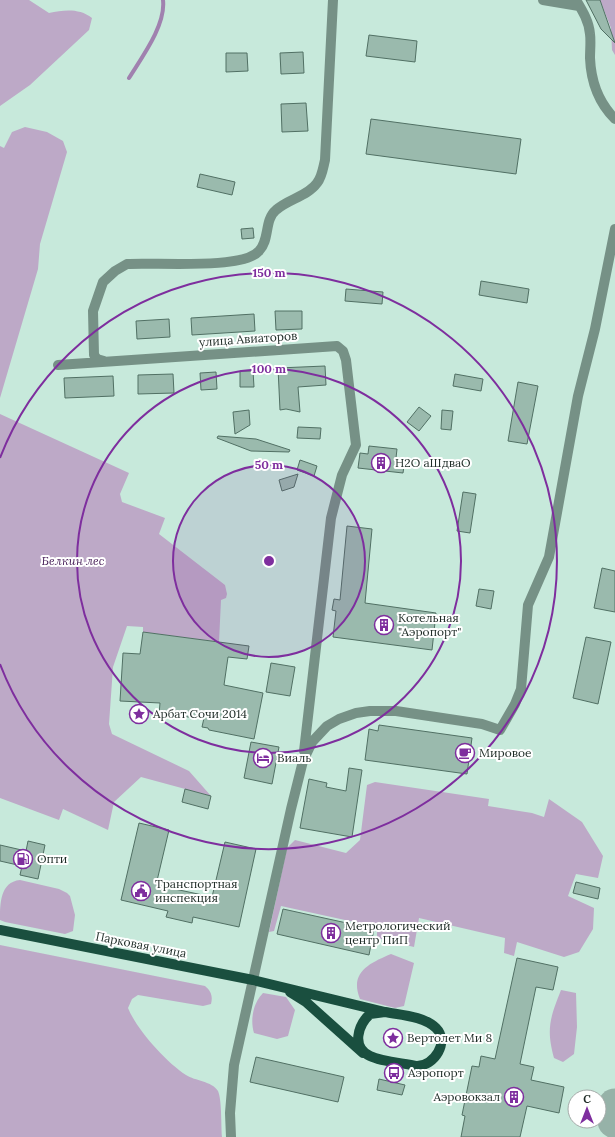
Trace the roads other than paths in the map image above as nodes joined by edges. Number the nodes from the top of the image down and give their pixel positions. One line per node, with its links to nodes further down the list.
1 (333, 0): 6 (street)
2 (543, 0): 3 (street)
3 (578, 3): 4 (street)
4 (615, 119)
5 (615, 229): 8 (street)
6 (105, 361): 7 (street, улица Авиаторов); 8 (street, улица Авиаторов)
7 (58, 365)
8 (303, 761): 10 (street)
9 (0, 930): 10 (main road, Парковая улица)
10 (253, 980): 11 (main road, Парковая улица); 14 (street)
11 (277, 986): 12 (main road); 13 (main road)
12 (385, 1012): 13 (main road); 13 (main road)
13 (370, 1056)
14 (231, 1137)

